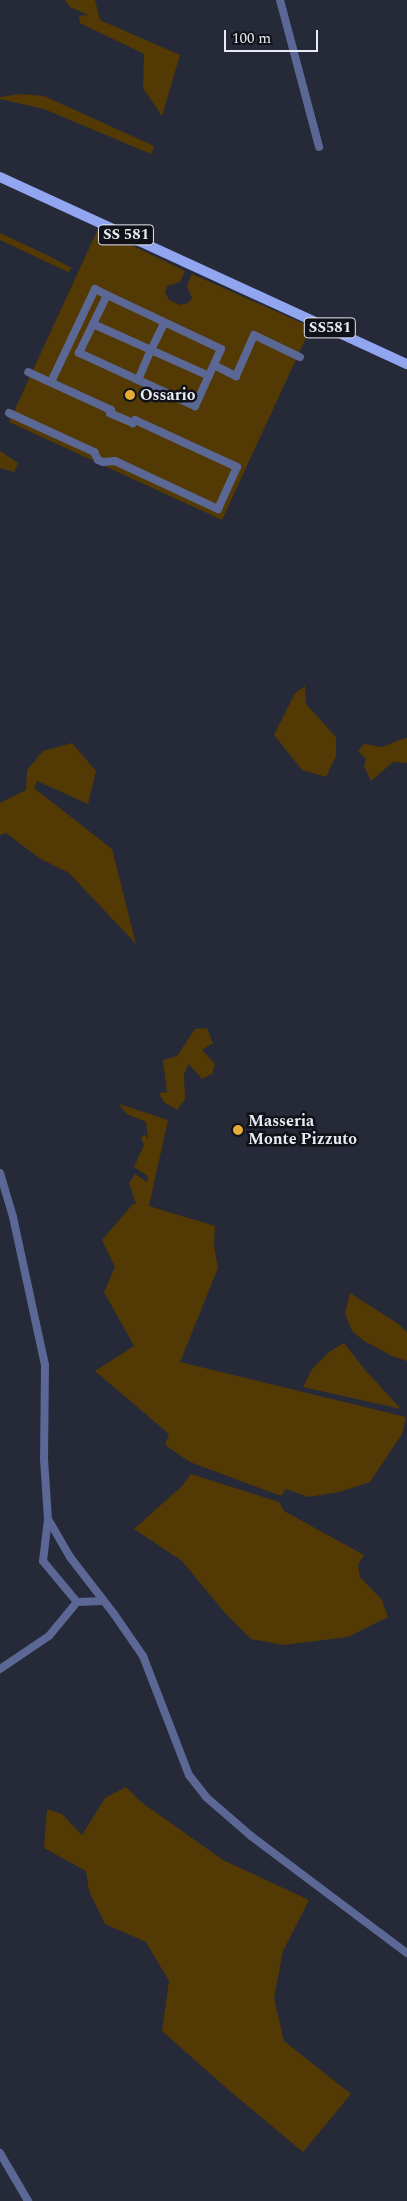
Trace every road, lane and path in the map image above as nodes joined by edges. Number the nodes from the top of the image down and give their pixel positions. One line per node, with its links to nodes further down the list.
1 (280, 0): 2 (street)
2 (319, 147)
3 (0, 177): 4 (main road, SS 581)
4 (253, 293): 10 (main road, SS581)
5 (107, 295): 6 (street); 7 (street); 15 (street)
6 (164, 323): 8 (street); 11 (street)
7 (93, 324): 8 (street); 14 (street)
8 (152, 349): 13 (street); 14 (street)
9 (300, 357): 11 (street)
10 (407, 364)
11 (214, 365): 13 (street)
12 (28, 372): 15 (street)
13 (209, 376): 14 (street)
14 (138, 380)
15 (50, 382): 16 (street)
16 (9, 413)
17 (0, 1173): 18 (street)
18 (48, 1519): 19 (street); 20 (street)
19 (103, 1600): 20 (street); 22 (street)
20 (77, 1602): 21 (street)
21 (0, 1669)
22 (407, 1953)
23 (0, 2153): 24 (street)
24 (28, 2201)

